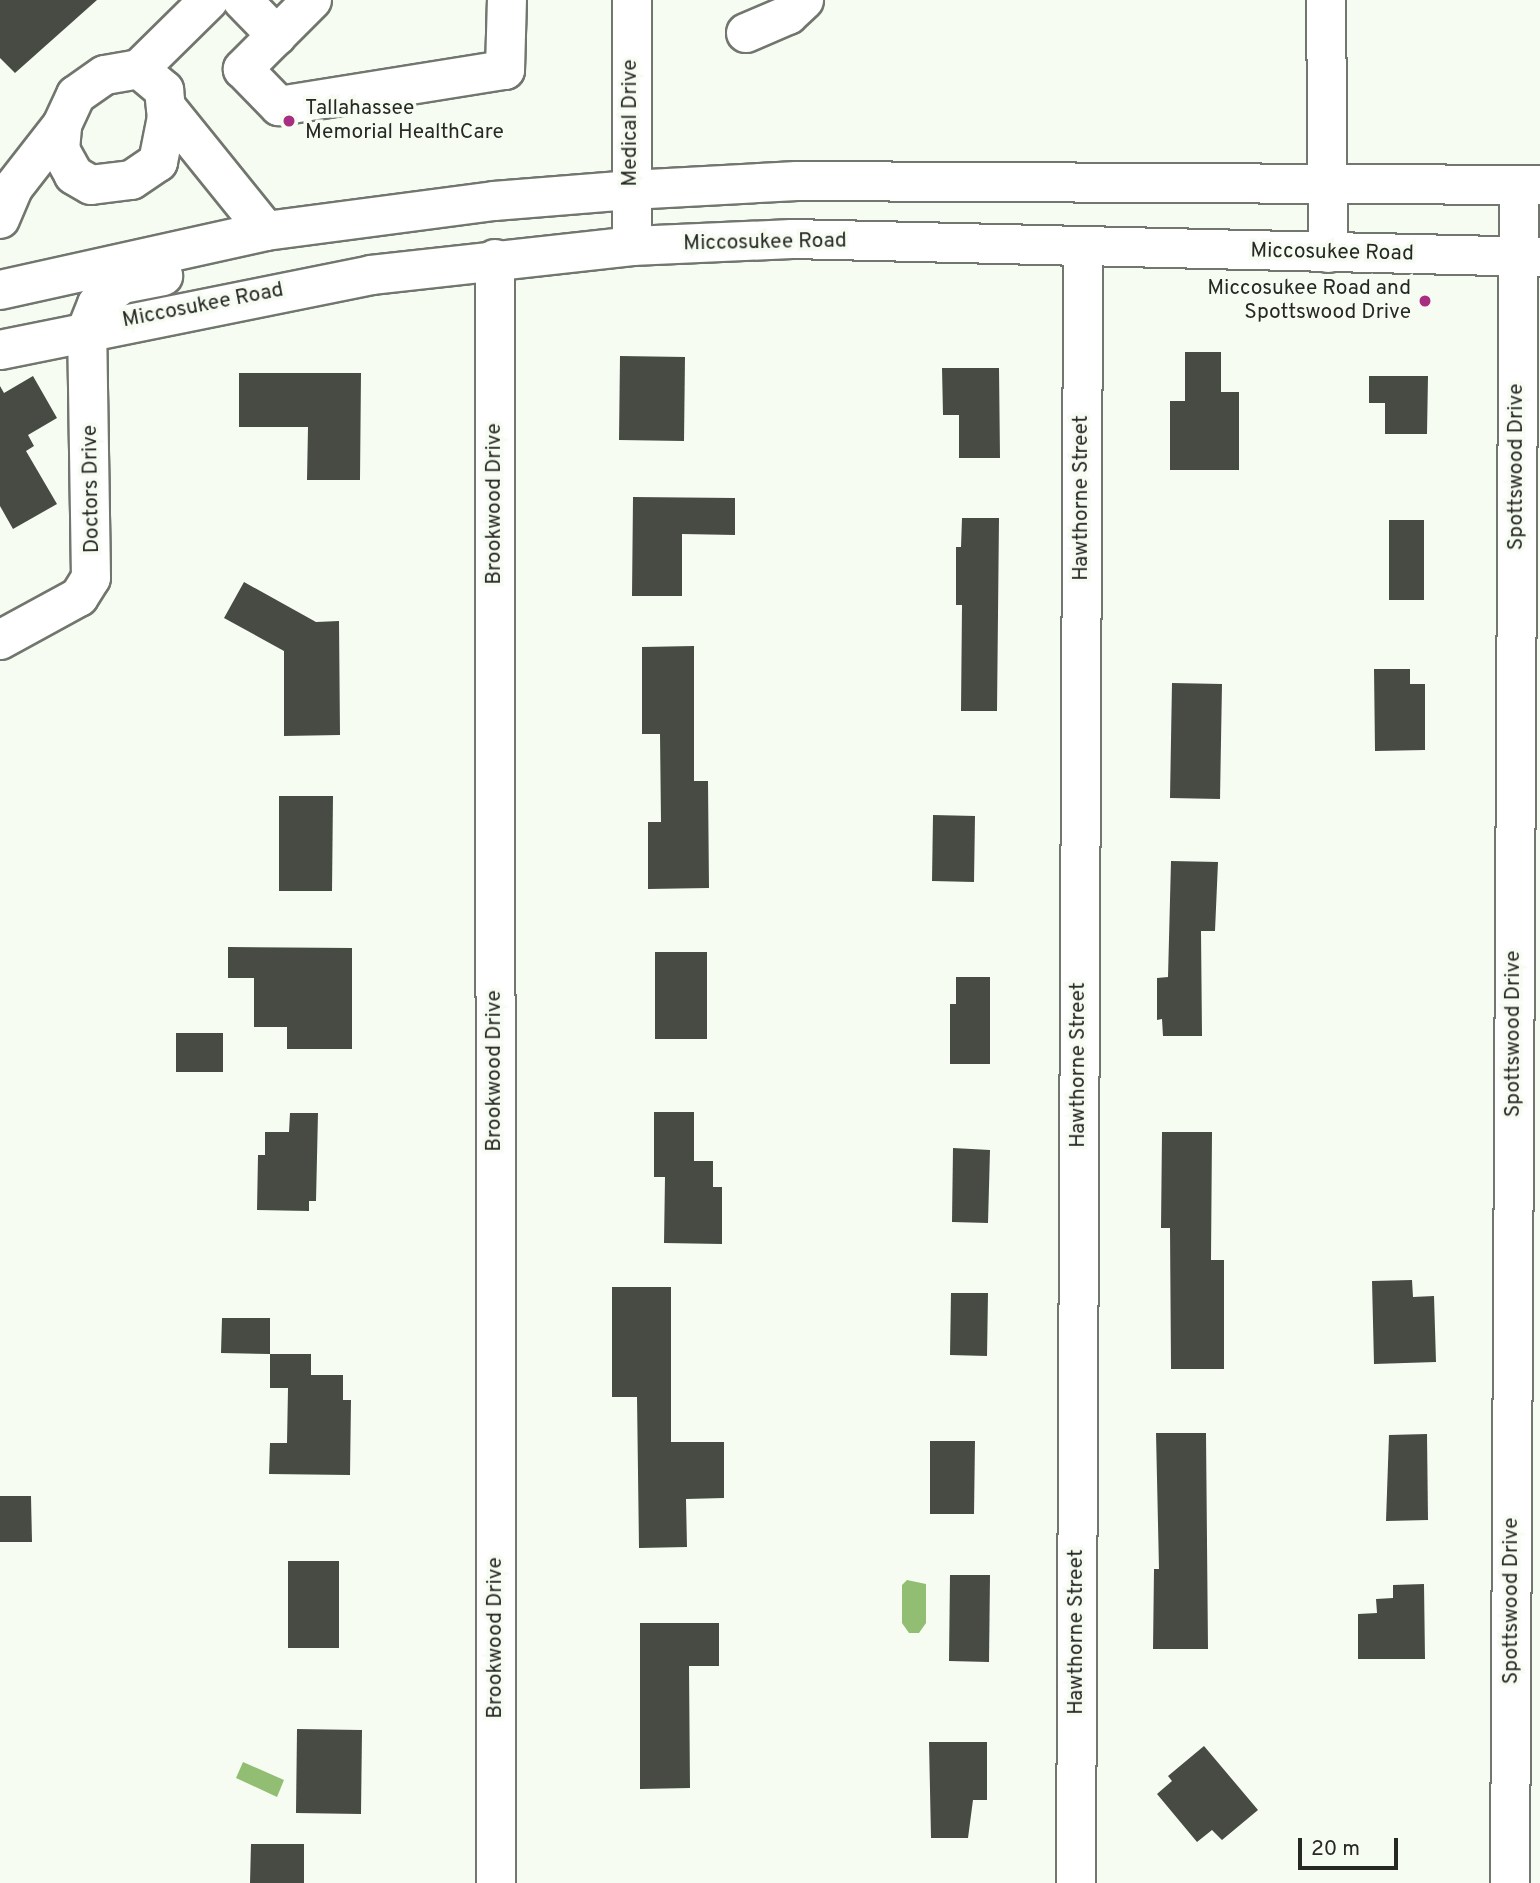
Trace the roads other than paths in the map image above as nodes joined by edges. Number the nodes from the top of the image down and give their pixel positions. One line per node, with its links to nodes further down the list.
1 (209, 0): 9 (street)
2 (242, 0): 7 (street)
3 (507, 0): 7 (street)
4 (632, 0): 14 (street, Medical Drive)
5 (804, 0): 8 (street)
6 (1326, 0): 12 (street)
7 (288, 14)
8 (746, 33)
9 (139, 69): 10 (street); 11 (street)
10 (166, 107): 11 (street); 17 (street)
11 (62, 125): 15 (street)
12 (1328, 185): 13 (street); 14 (street); 20 (street)
13 (1530, 185): 21 (street, Spottswood Drive)
14 (631, 190): 16 (street); 18 (street, Medical Drive)
15 (1, 214)
16 (340, 222): 17 (street); 24 (street)
17 (267, 231): 23 (street)
18 (632, 246): 19 (street, Miccosukee Road); 22 (street, Miccosukee Road)
19 (1083, 248): 20 (street, Miccosukee Road); 28 (street, Hawthorne Street)
20 (1328, 253): 21 (street, Miccosukee Road)
21 (1529, 257): 29 (street, Spottswood Drive)
22 (495, 259): 24 (street, Miccosukee Road); 27 (street, Brookwood Drive)
23 (0, 290)
24 (87, 329): 25 (street, Miccosukee Road); 26 (street, Doctors Drive)
25 (0, 350)
26 (0, 640)
27 (496, 1883)
28 (1076, 1883)
29 (1510, 1883)

